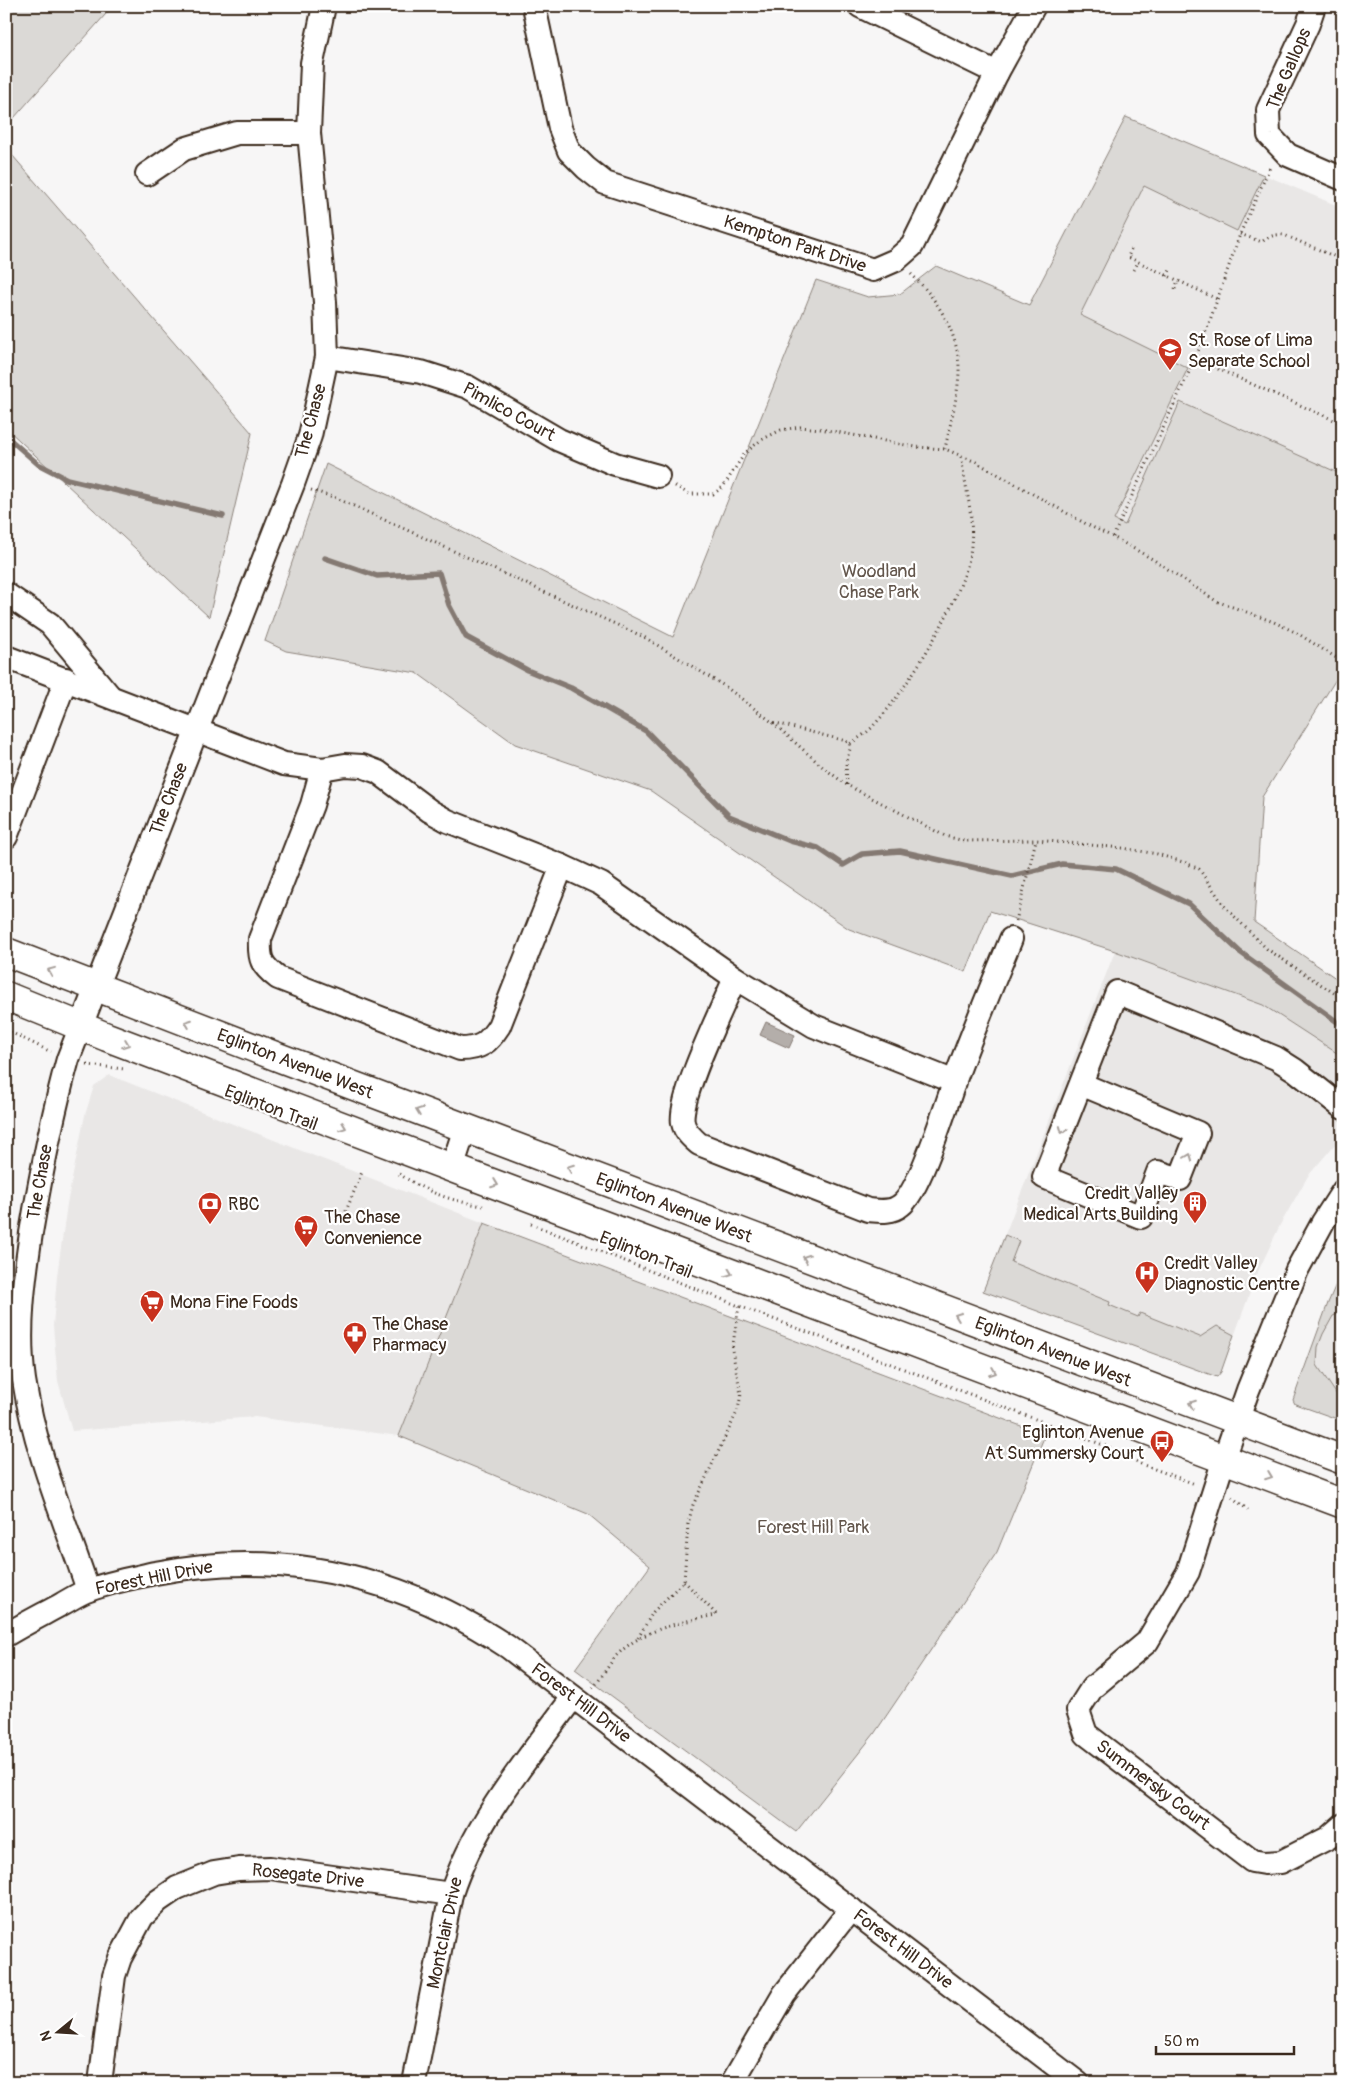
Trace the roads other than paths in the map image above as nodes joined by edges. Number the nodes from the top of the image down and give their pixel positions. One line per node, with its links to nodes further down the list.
1 (324, 6): 7 (street, The Chase)
2 (534, 6): 6 (street, Kempton Park Drive)
3 (860, 6): 6 (street)
4 (1034, 6): 6 (street, Kempton Park Drive)
5 (1314, 6): 9 (street, The Gallops)
6 (997, 73)
7 (309, 133): 8 (street); 10 (street, The Chase)
8 (147, 174)
9 (1343, 179)
10 (327, 357): 11 (street, Pimlico Court); 16 (street, The Chase)
11 (658, 476)
12 (6, 594): 15 (street)
13 (6, 657): 14 (street)
14 (66, 679): 15 (street); 18 (street)
15 (110, 696): 16 (street)
16 (196, 729): 17 (street); 23 (street, The Chase)
17 (322, 769): 19 (street); 19 (street)
18 (6, 837)
19 (562, 866): 22 (street)
20 (1011, 939): 26 (street)
21 (6, 952): 23 (main road, Eglinton Avenue West, one-way to 21)
22 (735, 978): 26 (street); 26 (street)
23 (96, 988): 25 (street, The Chase); 29 (main road, Eglinton Avenue West, one-way to 23)
24 (6, 996): 25 (main road)
25 (81, 1026): 30 (main road, one-way to 30); 32 (street, The Chase)
26 (954, 1082)
27 (1081, 1084): 27 (street, one-way to 27); 28 (street)
28 (1343, 1108)
29 (465, 1128): 30 (street); 33 (main road, Eglinton Avenue West, one-way to 29)
30 (452, 1168): 34 (main road, one-way to 34)
31 (1343, 1191): 33 (street)
32 (15, 1381): 37 (street, The Chase)
33 (1238, 1422): 34 (street); 35 (main road, Eglinton Avenue West)
34 (1224, 1459): 36 (main road, one-way to 36); 40 (street, Summersky Court)
35 (1343, 1460)
36 (1343, 1504)
37 (88, 1590): 38 (street, Forest Hill Drive); 39 (street, Forest Hill Drive)
38 (6, 1635)
39 (577, 1700): 41 (street, Montclair Drive); 42 (street, Forest Hill Drive)
40 (1343, 1825)
41 (451, 1894): 43 (street, Rosegate Drive); 44 (street, Montclair Drive)
42 (851, 1909): 45 (street); 46 (street, Forest Hill Drive)
43 (100, 2083)
44 (414, 2083)
45 (732, 2083)
46 (1078, 2083)

